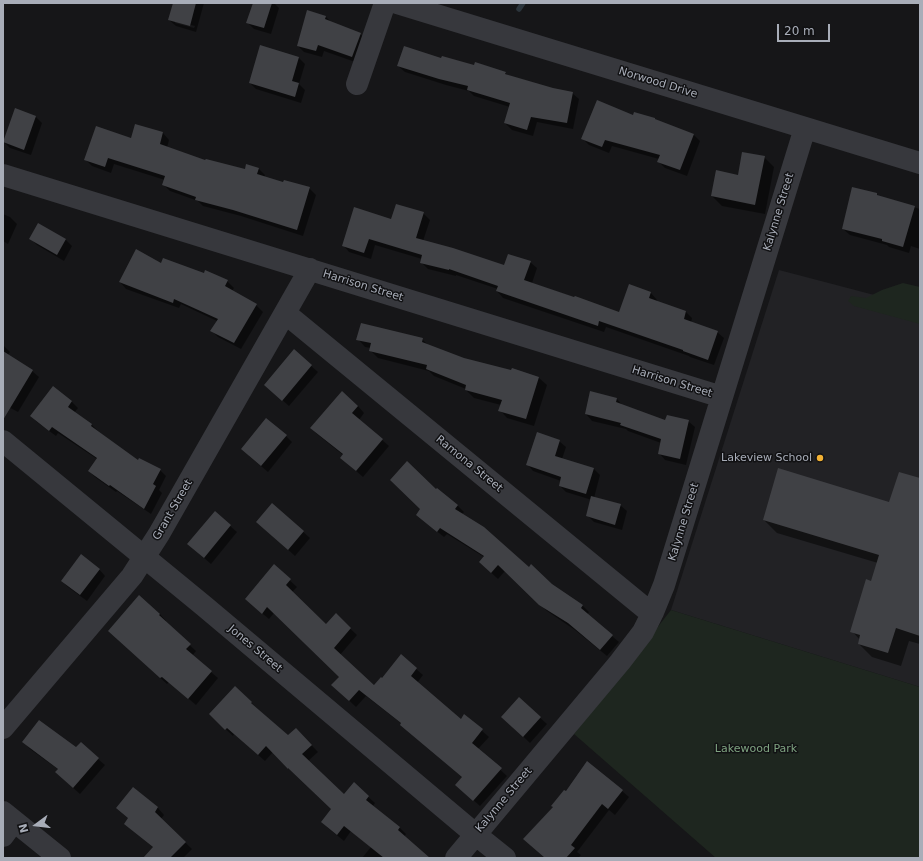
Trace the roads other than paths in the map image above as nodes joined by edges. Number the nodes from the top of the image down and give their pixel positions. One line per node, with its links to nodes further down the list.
1 (385, 3): 3 (street)
2 (397, 3): 4 (street, Norwood Drive)
3 (357, 84)
4 (805, 128): 5 (street, Norwood Drive); 9 (street, Kalynne Street)
5 (920, 163)
6 (3, 175): 7 (street, Harrison Street)
7 (310, 269): 8 (street, Grant Street); 9 (street, Harrison Street)
8 (285, 314): 11 (street, Grant Street); 12 (street, Ramona Street)
9 (722, 397): 12 (street, Kalynne Street)
10 (3, 442): 11 (street, Jones Street)
11 (145, 557): 13 (street, Grant Street); 15 (street, Jones Street)
12 (652, 614): 15 (street, Kalynne Street)
13 (3, 728)
14 (7, 823): 16 (street)
15 (475, 834): 17 (street, Kalynne Street); 18 (street, Jones Street)
16 (60, 858)
17 (456, 858)
18 (505, 858)

